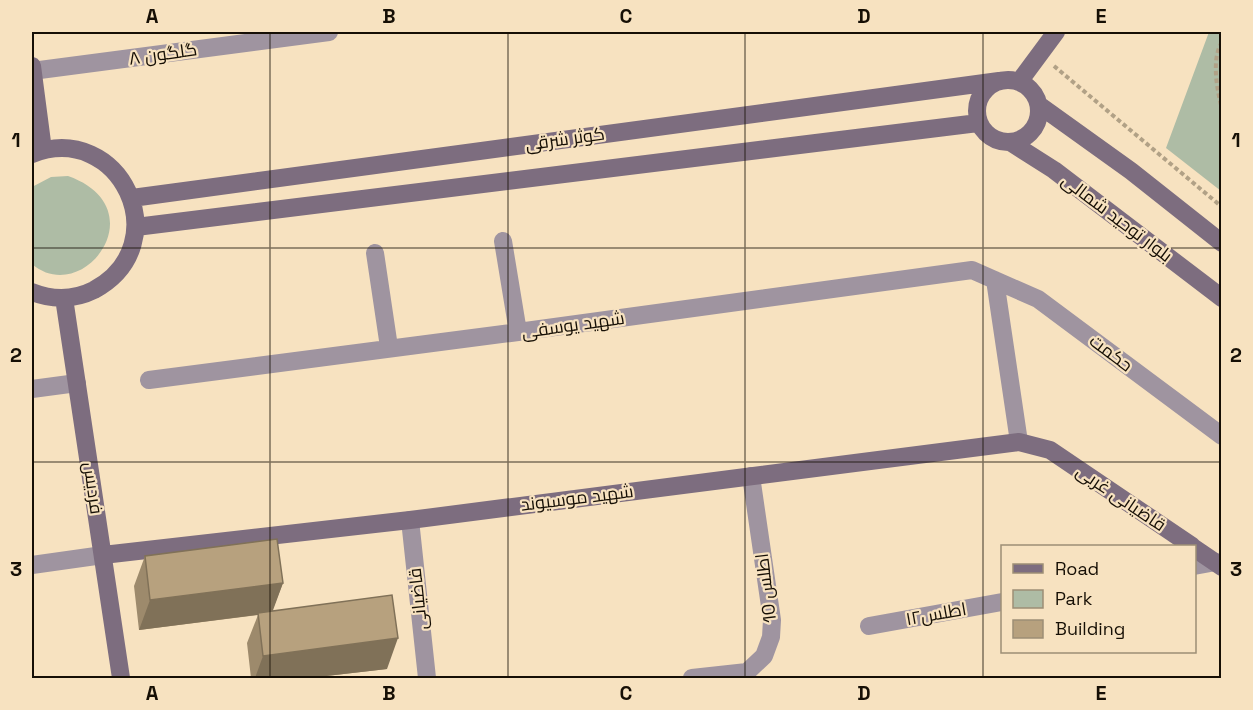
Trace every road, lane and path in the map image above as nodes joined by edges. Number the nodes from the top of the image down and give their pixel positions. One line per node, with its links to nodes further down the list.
1 (329, 32): 3 (street, گلگون ۸)
2 (1056, 32): 5 (main road)
3 (197, 40): 7 (street, گلگون ۸)
4 (1221, 42): 11 (path)
5 (1040, 54): 9 (main road); 16 (path)
6 (32, 66): 7 (main road)
7 (32, 71): 14 (main road)
8 (999, 81): 9 (main road); 12 (main road); 15 (main road, کوثر شرقی)
9 (1019, 82): 10 (main road)
10 (1039, 105): 13 (main road); 19 (main road)
11 (1221, 109)
12 (978, 123): 13 (main road); 17 (main road, کوثر شرقی)
13 (1010, 142): 24 (main road, بلوار توحید شمالی)
14 (37, 152): 15 (main road)
15 (132, 198): 17 (main road)
16 (1221, 207)
17 (136, 226): 23 (main road)
18 (503, 241): 25 (street)
19 (1221, 243)
20 (375, 253): 26 (street)
21 (995, 280): 25 (street, شهید یوسفی); 30 (street, حکمت); 31 (street)
22 (32, 292): 23 (main road)
23 (64, 298): 28 (main road, فردیس)
24 (1221, 298)
25 (518, 332): 26 (street, شهید یوسفی)
26 (389, 347): 27 (street, شهید یوسفی)
27 (149, 380)
28 (77, 383): 29 (street); 37 (main road, فردیس)
29 (32, 389)
30 (1221, 436)
31 (1019, 442): 32 (main road, شهید موسیوند); 33 (main road, شهید موسیوند)
32 (1050, 450): 35 (main road, قاضیانی غربی)
33 (751, 476): 34 (main road, شهید موسیوند); 43 (street, اطلس 10)
34 (410, 520): 37 (main road, شهید موسیوند); 45 (street, قاضیانی)
35 (1190, 545)
36 (1196, 549): 39 (main road, قاضیانی غربی)
37 (103, 555): 38 (street); 44 (main road, فردیس)
38 (32, 565)
39 (1219, 565): 40 (street)
40 (1196, 566)
41 (1001, 602): 42 (street, اطلس۱۲)
42 (869, 627)
43 (751, 675): 46 (street, اطلس 10)
44 (121, 678)
45 (427, 678)
46 (692, 678)

